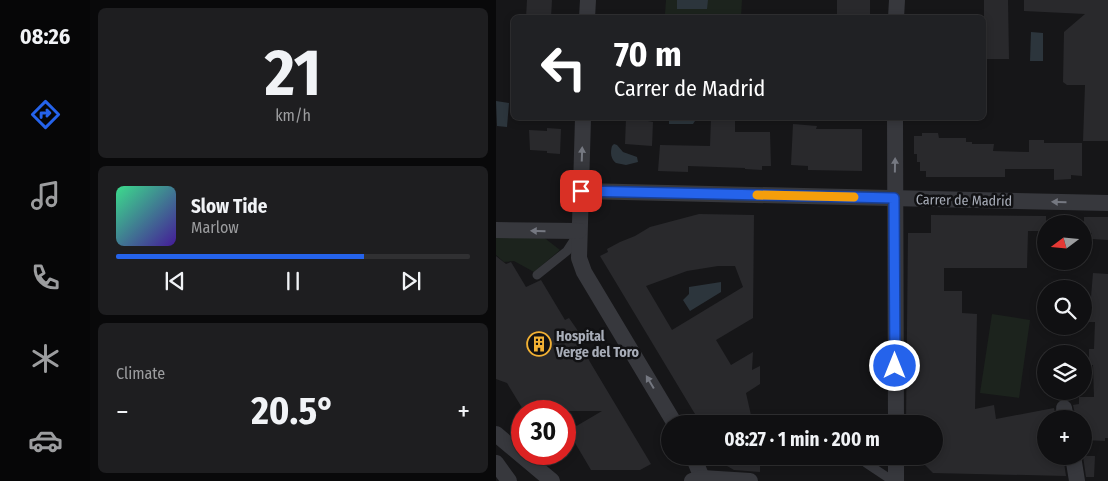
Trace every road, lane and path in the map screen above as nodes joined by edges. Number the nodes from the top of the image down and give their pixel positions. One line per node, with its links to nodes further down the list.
1 (588, 0): 3 (street)
2 (897, 0): 4 (street)
3 (587, 15)
4 (896, 15)
5 (583, 120): 7 (street, one-way to 5)
6 (895, 120): 8 (street, one-way to 6)
7 (581, 191): 8 (street, Carrer de Madrid); 11 (street)
8 (894, 198): 9 (street, Carrer de Madrid, one-way to 8); 14 (street)
9 (1108, 203)
10 (496, 230): 11 (street, one-way to 10)
11 (579, 232): 12 (lane); 13 (street, one-way to 11)
12 (537, 275)
13 (670, 415)
14 (896, 415)
15 (496, 434): 23 (street)
16 (496, 463): 22 (street)
17 (694, 465): 21 (street)
18 (869, 465): 25 (lane)
19 (896, 465): 25 (street)
20 (1074, 465): 26 (street)
21 (697, 480): 24 (street)
22 (508, 481)
23 (552, 481)
24 (750, 481)
25 (895, 481)
26 (1077, 481)

